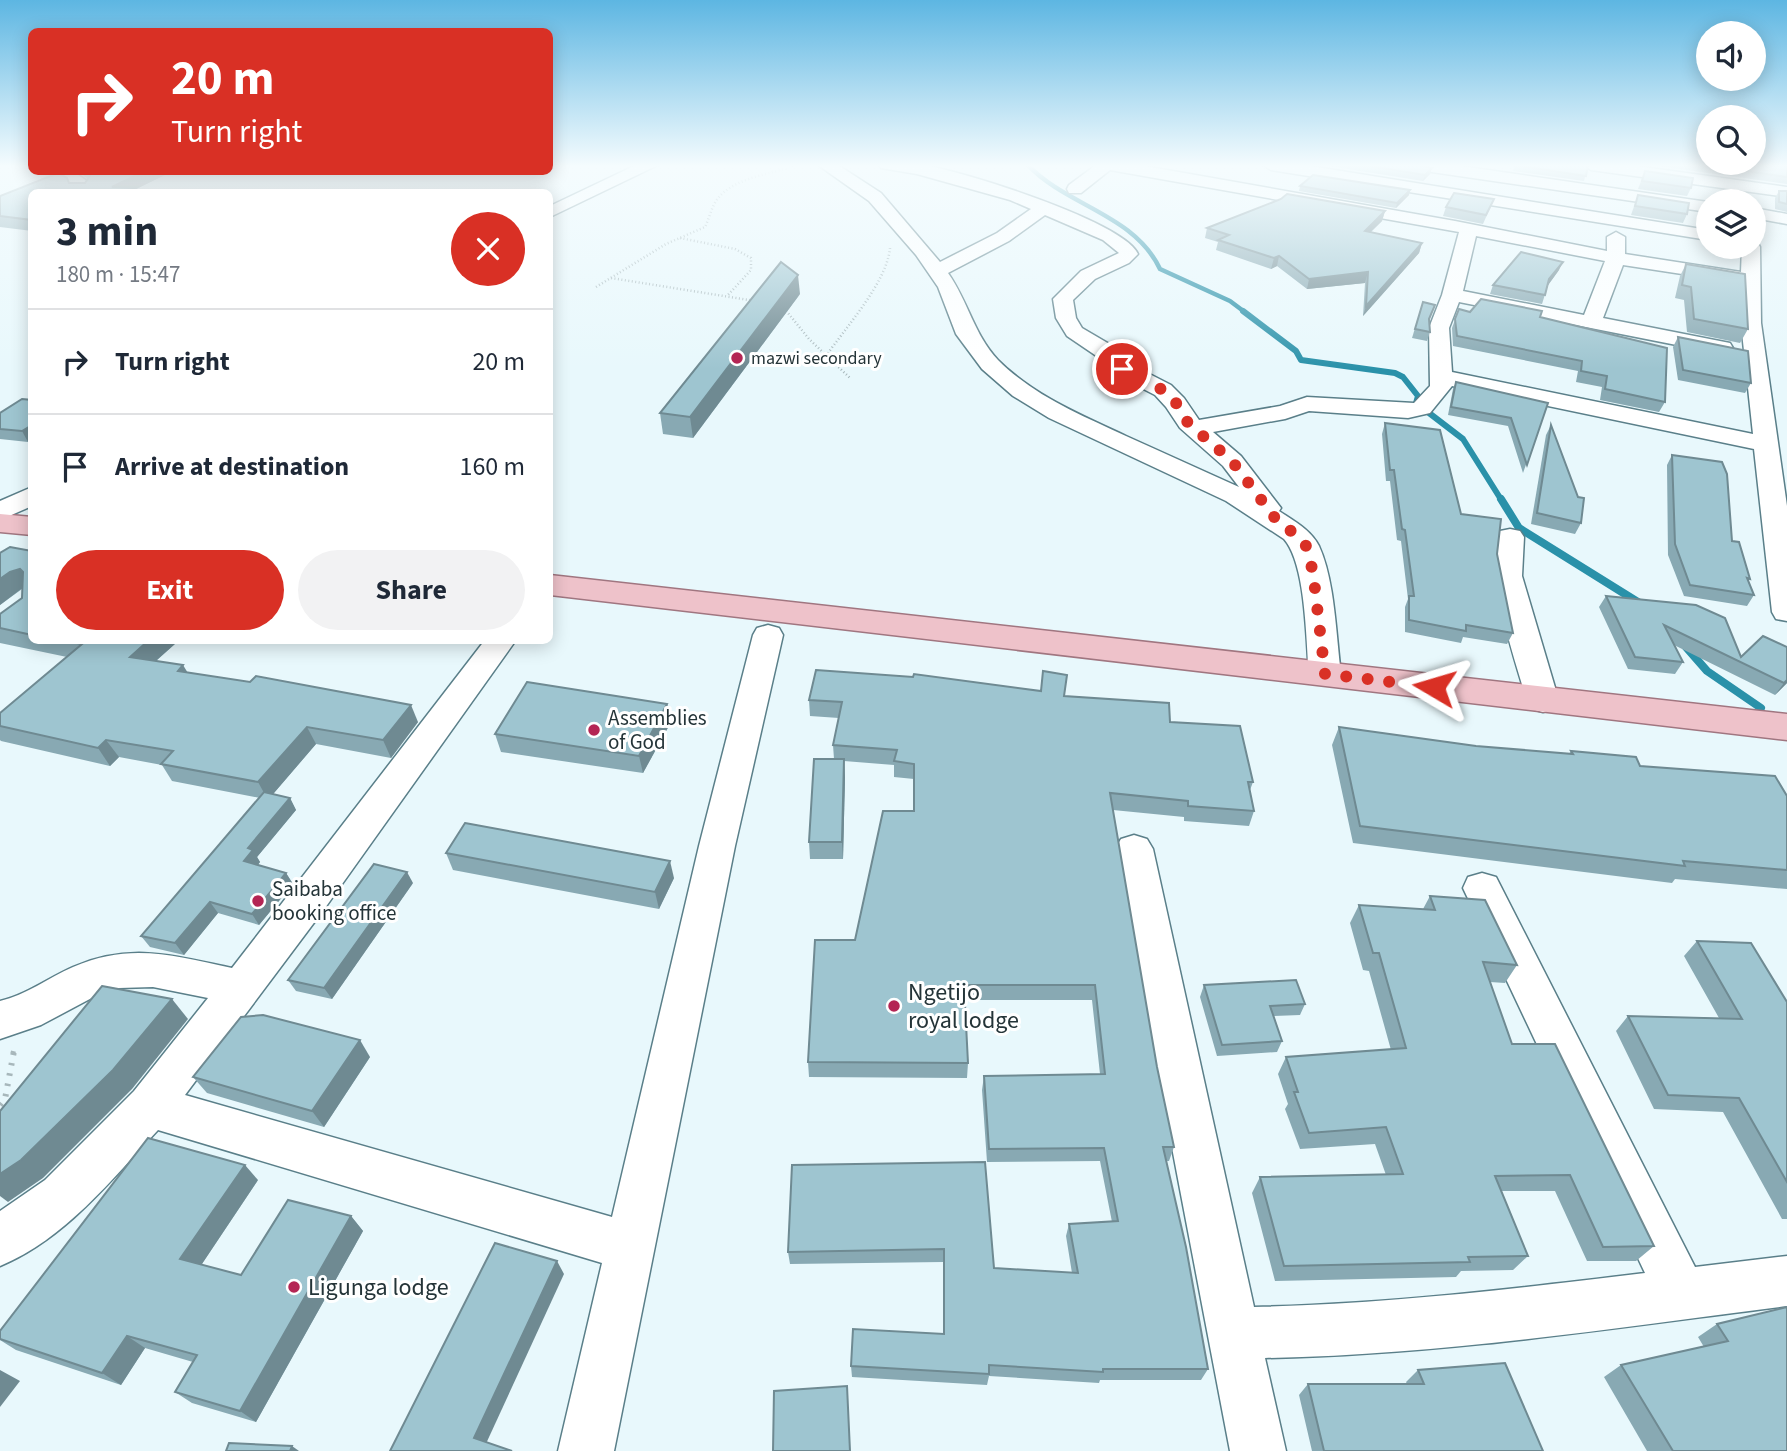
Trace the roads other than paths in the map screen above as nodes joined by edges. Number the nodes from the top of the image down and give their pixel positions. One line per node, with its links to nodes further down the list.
1 (906, 233): 9 (street)
2 (1009, 233): 9 (street)
3 (1099, 233): 15 (street)
4 (1468, 233): 11 (street)
5 (1488, 233): 7 (street)
6 (1616, 233): 7 (street)
7 (1616, 258): 10 (street); 12 (street)
8 (1751, 259): 10 (street)
9 (938, 270): 18 (street)
10 (1751, 279): 13 (street)
11 (1452, 295): 12 (street); 14 (street)
12 (1591, 323): 13 (street)
13 (1755, 355): 16 (street)
14 (1441, 377): 15 (street); 16 (street)
15 (1195, 428): 18 (street)
16 (1765, 444): 23 (street)
17 (11, 519): 20 (main road)
18 (1278, 522): 26 (street)
19 (1510, 537): 27 (street)
20 (28, 543)
21 (553, 585): 26 (main road)
22 (553, 611): 24 (main road)
23 (1787, 612)
24 (768, 635): 29 (main road); 36 (street)
25 (498, 644): 32 (street)
26 (1325, 674): 27 (main road)
27 (1543, 701): 28 (main road)
28 (1787, 727)
29 (1787, 750)
30 (1134, 849): 39 (street)
31 (1482, 888): 38 (street)
32 (239, 988): 33 (street); 34 (street)
33 (10, 1018)
34 (150, 1106): 35 (street); 36 (street)
35 (0, 1241)
36 (630, 1247): 40 (street)
37 (1787, 1281): 38 (street)
38 (1682, 1295): 39 (street)
39 (1236, 1333): 41 (street)
40 (586, 1451)
41 (1258, 1451)

